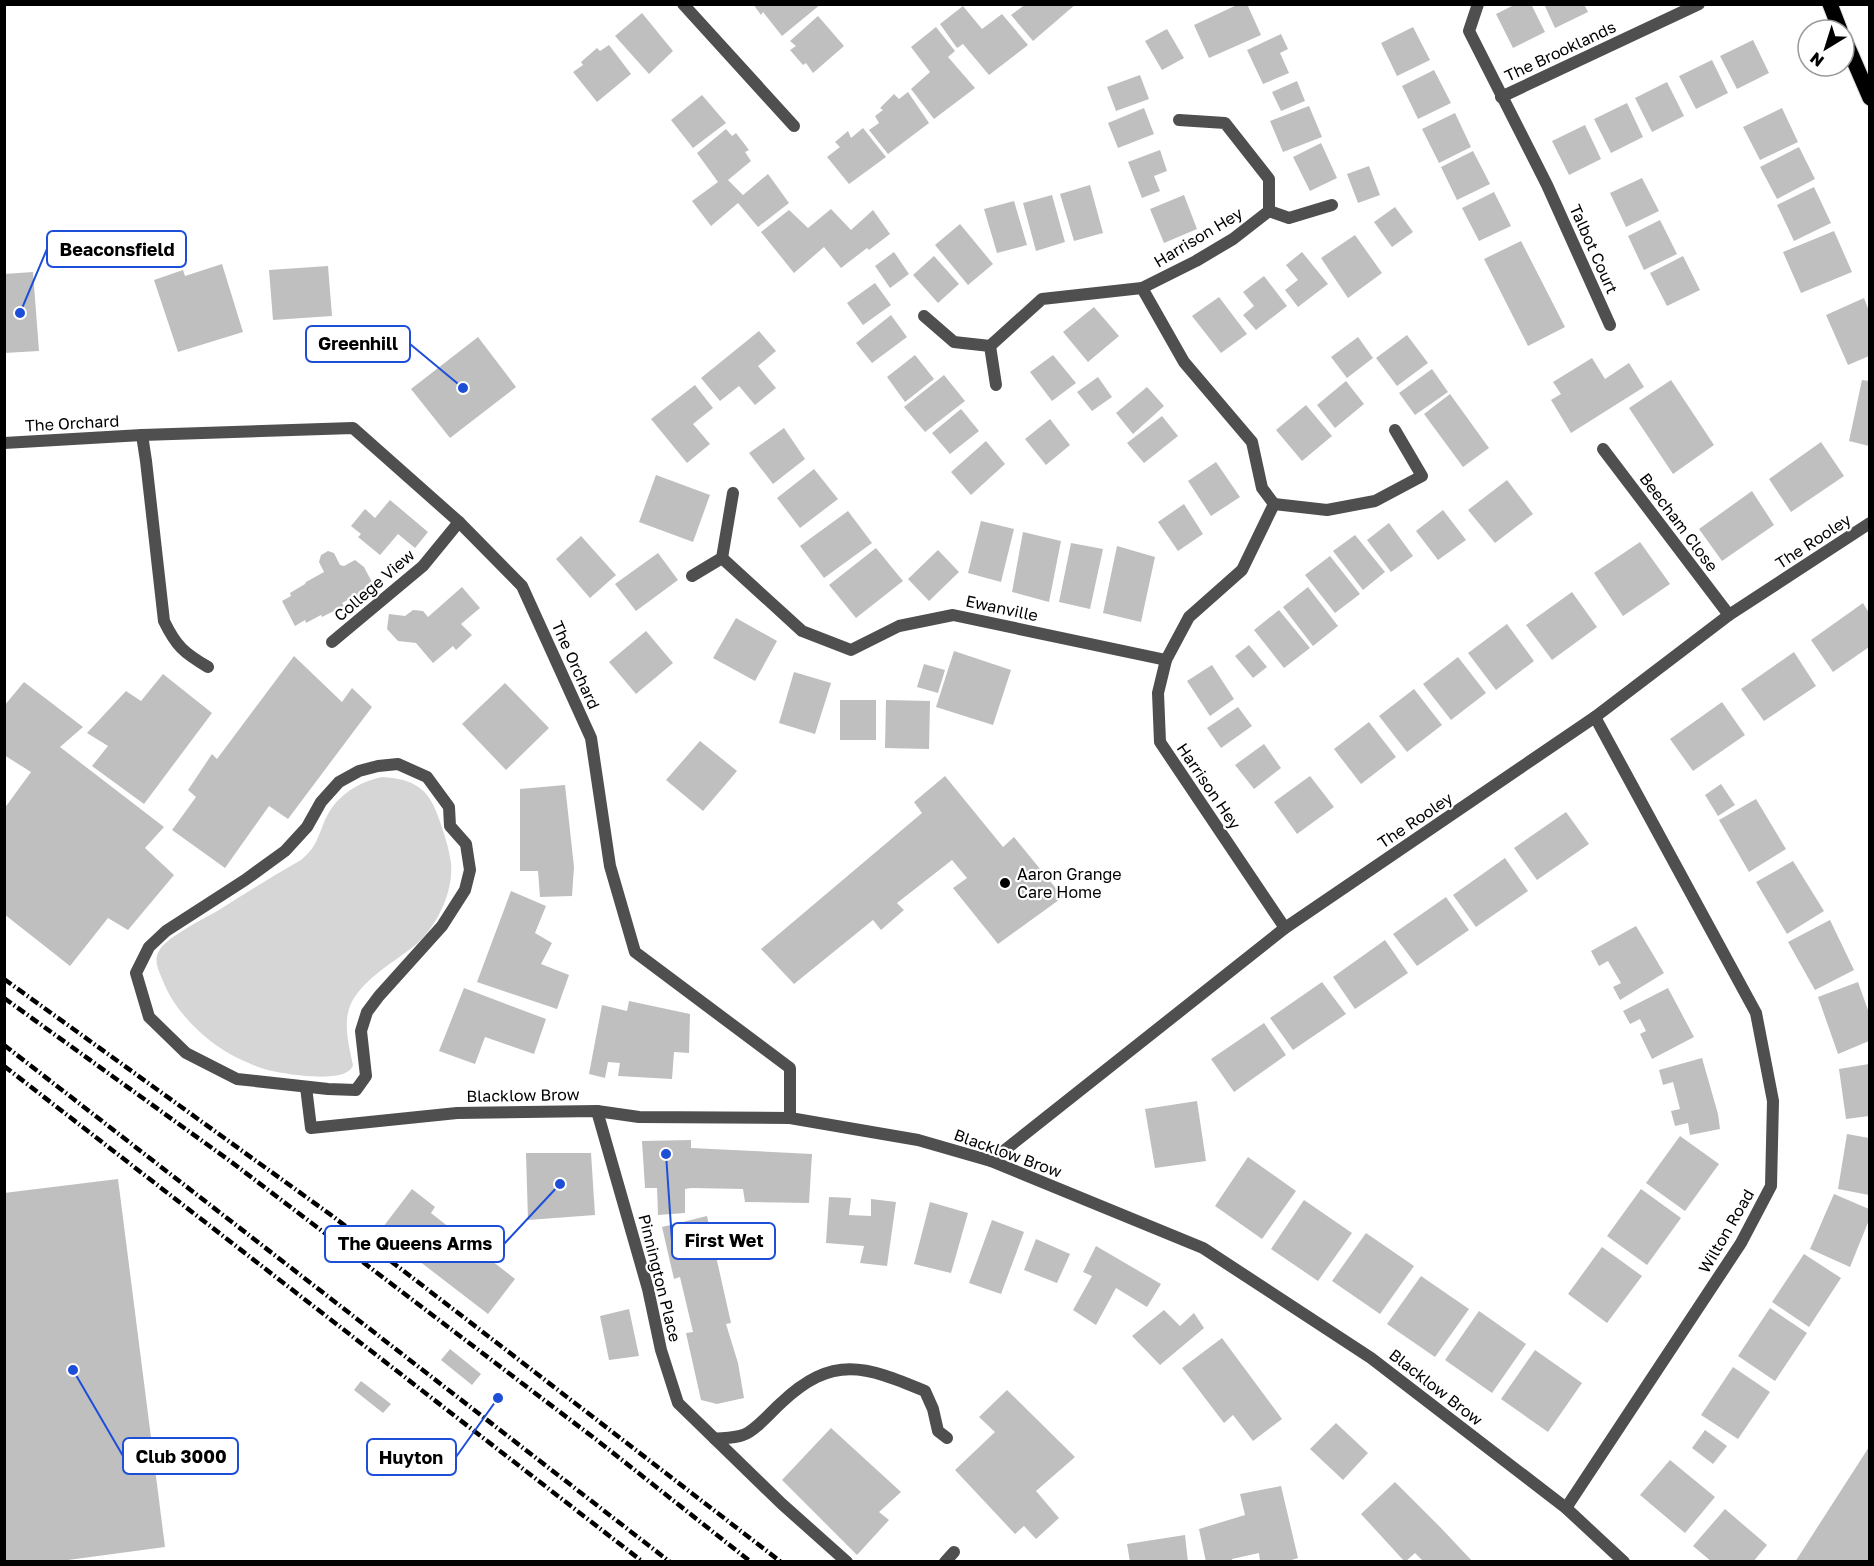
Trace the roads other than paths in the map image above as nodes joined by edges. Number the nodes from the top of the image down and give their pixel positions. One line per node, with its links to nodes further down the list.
1 (683, 4): 8 (street)
2 (1478, 4): 5 (street, The Brooklands)
3 (1699, 4): 5 (street, The Brooklands)
4 (1856, 67): 6 (main road)
5 (1501, 97): 9 (street, The Brooklands)
6 (1869, 98)
7 (1179, 120): 11 (street)
8 (794, 126)
9 (1547, 185): 14 (street, Talbot Court)
10 (1332, 205): 11 (street)
11 (1269, 211): 12 (street, Harrison Hey)
12 (1142, 288): 15 (street, Harrison Hey); 22 (street, Harrison Hey)
13 (924, 316): 15 (street)
14 (1610, 325)
15 (990, 346): 16 (street)
16 (996, 385)
17 (1395, 430): 22 (street)
18 (142, 435): 19 (street, The Orchard); 23 (street, The Orchard); 30 (street, The Orchard)
19 (4, 443)
20 (1603, 449): 27 (street, Beecham Close)
21 (733, 493): 25 (street)
22 (1274, 504): 29 (street, Harrison Hey)
23 (459, 522): 28 (street, College View); 35 (street, The Orchard)
24 (1869, 523): 27 (street, The Rooley)
25 (722, 558): 26 (street); 29 (street, Ewanville)
26 (692, 576)
27 (1729, 615): 31 (street, The Rooley)
28 (332, 642)
29 (1166, 660): 32 (street, Harrison Hey)
30 (208, 667)
31 (1595, 717): 32 (street, The Rooley); 39 (street, Wilton Road)
32 (1285, 928): 36 (street, The Rooley)
33 (306, 1087): 33 (street); 34 (street, Blacklow Brow)
34 (597, 1111): 35 (street, Blacklow Brow); 38 (street, Pinnington Place)
35 (790, 1118): 36 (street, Blacklow Brow)
36 (991, 1161): 39 (street, Blacklow Brow)
37 (947, 1438): 38 (street)
38 (715, 1439): 41 (street, Pinnington Place)
39 (1566, 1508): 43 (street, Blacklow Brow)
40 (954, 1552): 42 (street)
41 (847, 1562)
42 (945, 1562)
43 (1624, 1562)

